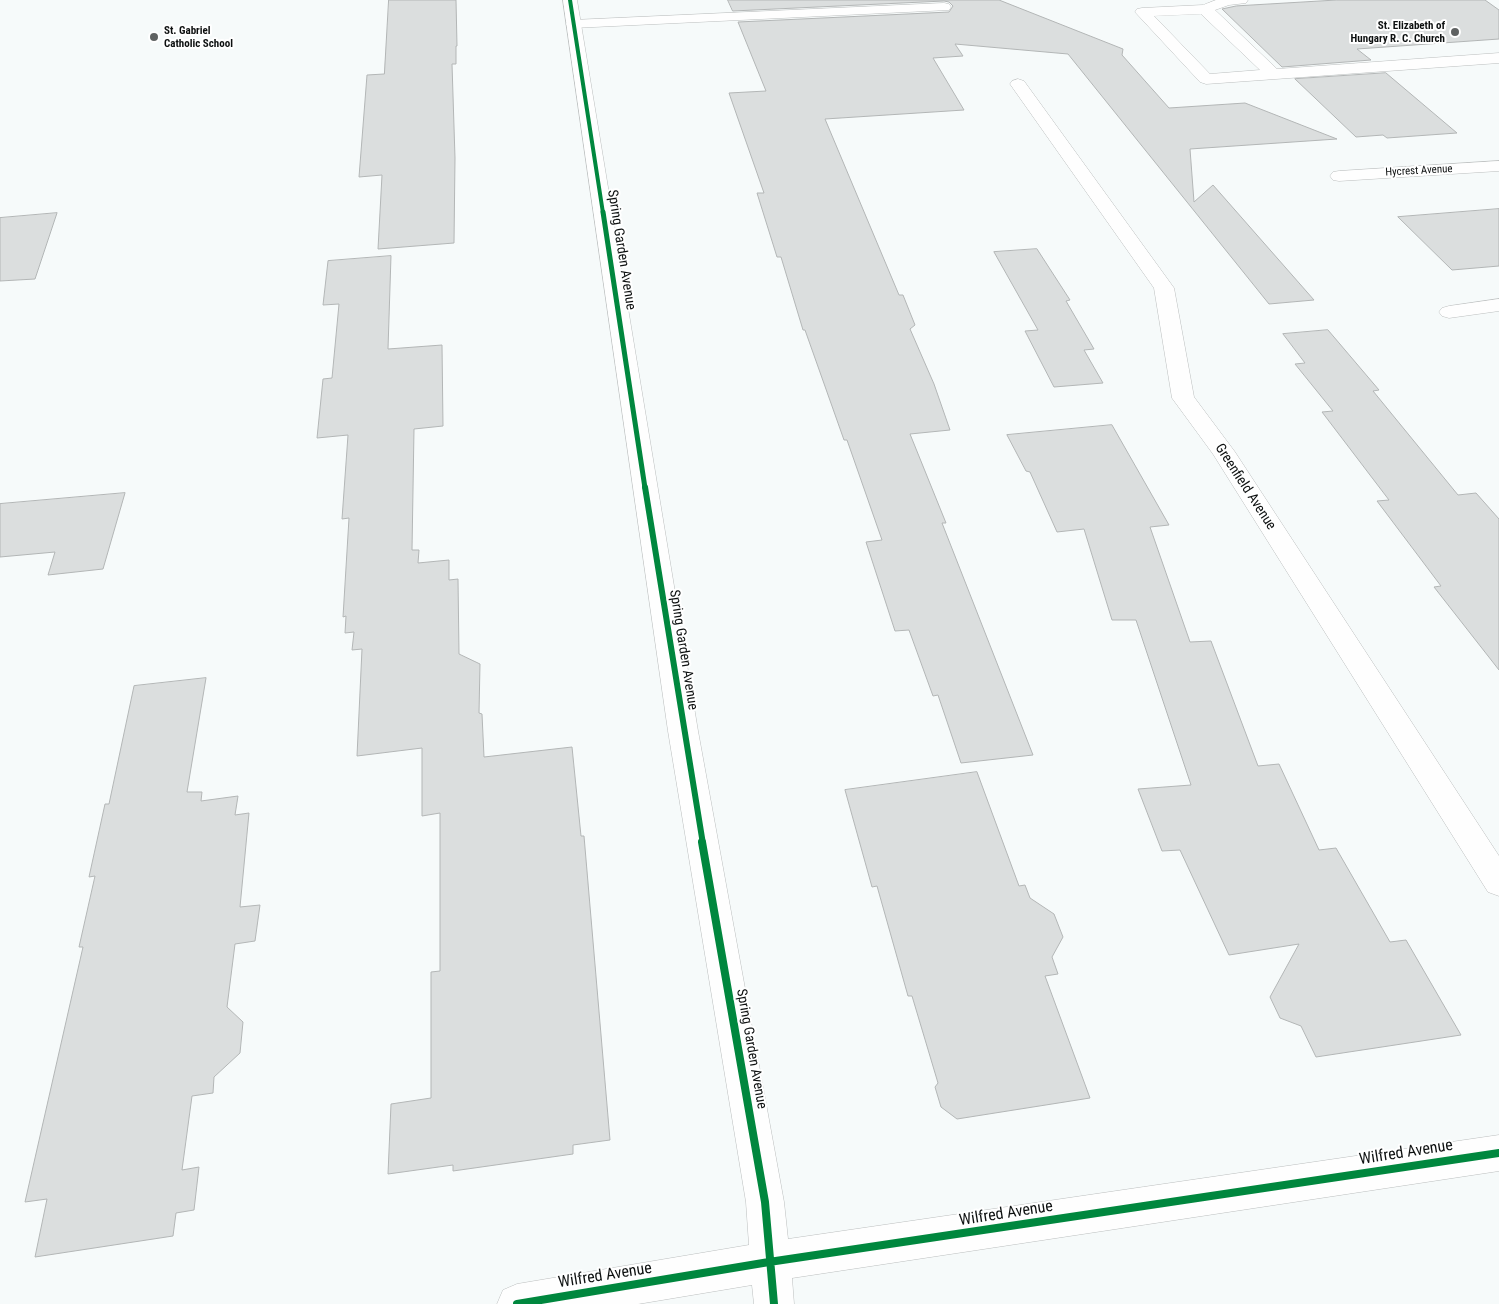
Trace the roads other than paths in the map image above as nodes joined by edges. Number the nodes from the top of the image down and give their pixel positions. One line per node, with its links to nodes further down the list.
1 (1242, 0): 3 (street)
2 (944, 7): 4 (street)
3 (1205, 9): 6 (street); 6 (street)
4 (572, 12): 14 (street, Spring Garden Avenue)
5 (1499, 58): 6 (street)
6 (1273, 74)
7 (1018, 84): 12 (street, Greenfield Avenue)
8 (1499, 166): 9 (street, Hycrest Avenue)
9 (1339, 176)
10 (1499, 305): 11 (street)
11 (1449, 312)
12 (1499, 883)
13 (1499, 1152): 14 (street, Wilfred Avenue)
14 (769, 1262): 15 (street, Wilfred Avenue); 16 (street, Spring Garden Avenue)
15 (517, 1304)
16 (774, 1304)

